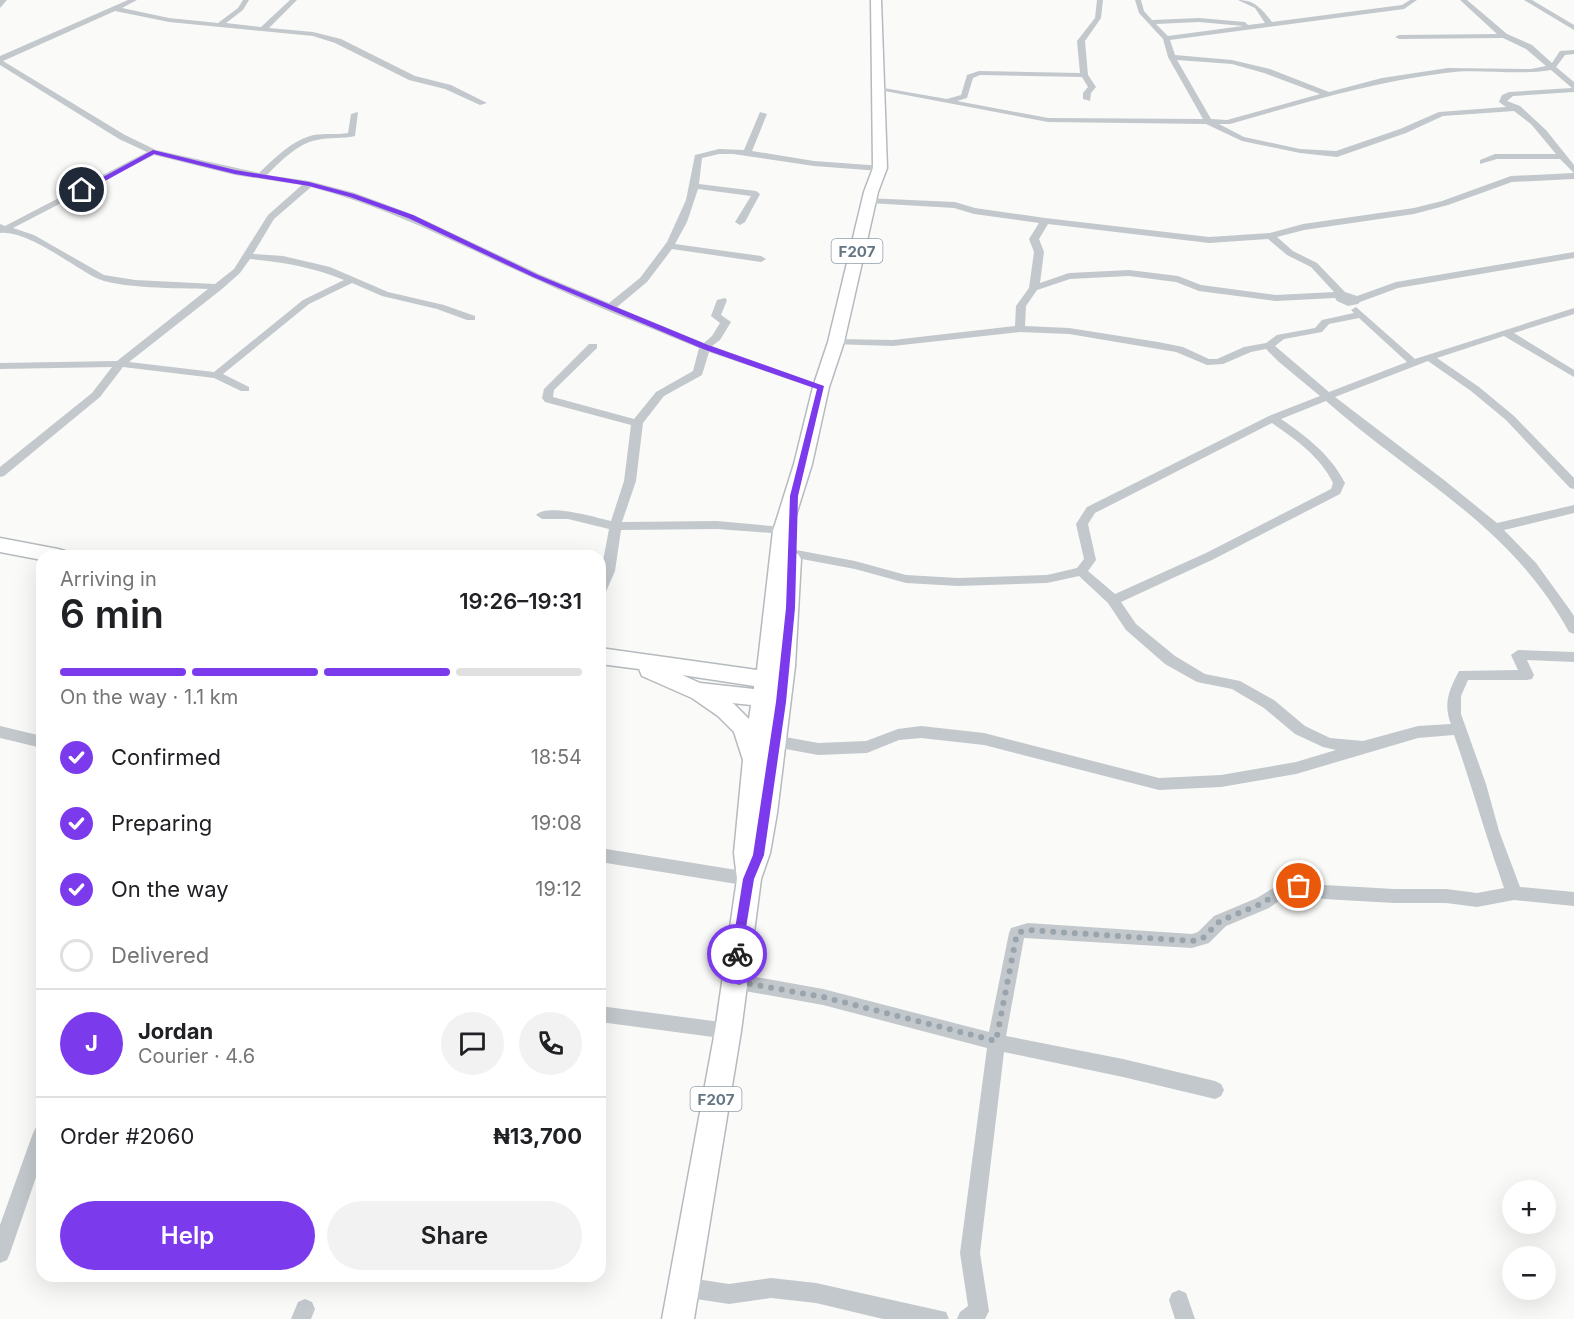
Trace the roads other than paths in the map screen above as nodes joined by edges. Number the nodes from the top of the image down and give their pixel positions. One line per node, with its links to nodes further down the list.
1 (3, 0): 12 (street)
2 (134, 0): 13 (street)
3 (246, 0): 15 (street)
4 (294, 0): 19 (street)
5 (876, 0): 31 (main road, F207)
6 (1100, 0): 29 (street)
7 (1138, 0): 14 (street)
8 (1241, 0): 16 (street)
9 (1414, 0): 16 (street)
10 (1464, 0): 21 (street)
11 (1527, 0): 17 (street)
12 (0, 4)
13 (112, 8): 15 (street); 27 (street)
14 (1149, 22): 18 (street); 23 (street)
15 (219, 25): 19 (street)
16 (1271, 26): 18 (street)
17 (1573, 26)
18 (1256, 28): 23 (street)
19 (262, 29): 35 (street)
20 (1472, 36): 21 (street); 22 (street); 24 (street)
21 (1504, 36): 24 (street)
22 (1399, 37)
23 (1166, 38): 26 (street)
24 (1529, 47): 28 (street)
25 (1574, 52): 28 (street)
26 (1172, 57): 32 (street); 39 (street)
27 (0, 61): 40 (street)
28 (1552, 67): 30 (street); 32 (street)
29 (1084, 75): 33 (street); 34 (street)
30 (1574, 88): 36 (street)
31 (878, 89): 34 (street); 44 (main road, F207)
32 (1329, 94): 39 (street)
33 (1087, 99)
34 (946, 102): 39 (street)
35 (483, 103)
36 (1517, 108): 39 (street); 42 (street)
37 (355, 114): 46 (street)
38 (763, 114): 41 (street)
39 (1208, 122)
40 (153, 152): 46 (street); 52 (street)
41 (747, 154): 44 (street); 48 (street)
42 (1561, 156): 43 (street); 45 (street)
43 (1483, 162)
44 (880, 168): 49 (main road, F207)
45 (1572, 173): 53 (street)
46 (261, 176): 47 (street)
47 (309, 184): 56 (street); 65 (street)
48 (695, 186): 51 (street); 54 (street)
49 (869, 200): 50 (street); 70 (main road, F207)
50 (1045, 221): 53 (street); 58 (street)
51 (740, 222)
52 (2, 230): 61 (street)
53 (1270, 236): 63 (street)
54 (667, 246): 57 (street); 65 (street)
55 (1574, 255): 63 (street)
56 (248, 256): 60 (street); 61 (street)
57 (761, 259)
58 (1037, 262): 59 (street); 62 (street)
59 (1069, 276): 62 (street); 63 (street)
60 (351, 280): 67 (street); 79 (street)
61 (219, 287): 76 (street)
62 (1034, 288): 68 (street)
63 (1347, 299): 71 (street); 75 (street)
64 (722, 300): 73 (street)
65 (610, 307): 73 (street)
66 (1574, 311): 69 (street)
67 (471, 318)
68 (1020, 329): 70 (street); 71 (street)
69 (1504, 332): 74 (street); 78 (street)
70 (836, 342): 80 (main road, F207)
71 (1269, 345): 82 (street)
72 (593, 346): 84 (street)
73 (705, 347): 80 (street); 84 (street)
74 (1429, 357): 75 (street); 86 (street)
75 (1414, 363): 82 (street)
76 (120, 364): 77 (street); 79 (street); 85 (street)
77 (0, 366)
78 (1574, 374)
79 (216, 375): 81 (street)
80 (821, 387): 87 (main road, F207)
81 (244, 389)
82 (1328, 398): 83 (street); 91 (street)
83 (1273, 418): 96 (street); 98 (street)
84 (637, 423): 90 (street)
85 (0, 473)
86 (1574, 484)
87 (794, 496): 92 (main road, F207); 95 (main road, F207)
88 (1574, 509): 91 (street)
89 (542, 515): 90 (street)
90 (615, 526): 92 (street); 97 (street)
91 (1494, 528): 100 (street)
92 (782, 531): 99 (main road, F207)
93 (0, 545): 94 (main road)
94 (36, 552)
95 (791, 553): 96 (street); 106 (main road, F207)
96 (1081, 571): 98 (street)
97 (606, 578)
98 (1113, 600): 111 (street)
99 (774, 622): 104 (main road); 106 (main road, F207)
100 (1574, 627)
101 (606, 657): 103 (main road)
102 (1574, 657): 107 (street)
103 (629, 661): 104 (main road); 105 (main road)
104 (728, 673): 106 (main road)
105 (697, 691): 106 (main road); 112 (main road)
106 (774, 691): 110 (main road, F207); 112 (main road, F207)
107 (1460, 729): 111 (street); 115 (street)
108 (3, 738): 109 (street)
109 (36, 741)
110 (775, 741): 111 (street); 114 (main road, F207)
111 (1363, 747)
112 (754, 762): 114 (main road, F207)
113 (606, 856): 114 (street)
114 (749, 879): 117 (main road, F207)
115 (1514, 893): 116 (street); 120 (street)
116 (1574, 899)
117 (734, 981): 119 (main road, F207); 120 (street)
118 (606, 1015): 119 (street)
119 (728, 1031): 124 (main road, F207)
120 (996, 1041): 121 (street); 127 (street)
121 (1215, 1090)
122 (36, 1160): 123 (street)
123 (0, 1253)
124 (683, 1287): 125 (main road, F207); 126 (street)
125 (678, 1319)
126 (939, 1319)
127 (967, 1319)

